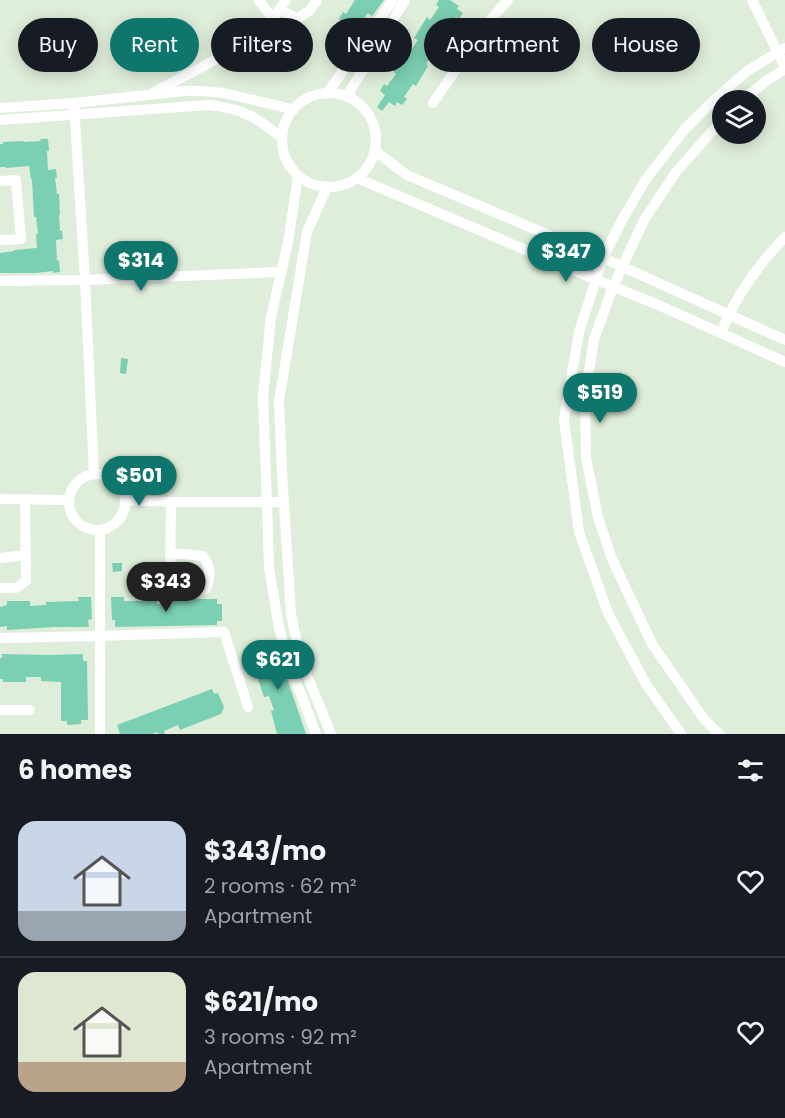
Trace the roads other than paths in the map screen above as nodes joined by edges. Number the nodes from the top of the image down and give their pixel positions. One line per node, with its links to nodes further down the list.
1 (259, 0): 8 (street)
2 (286, 0): 8 (street)
3 (317, 0): 8 (street)
4 (393, 0): 12 (street)
5 (405, 0): 14 (street)
6 (508, 0): 15 (street)
7 (752, 0): 9 (street)
8 (275, 14): 13 (street)
9 (781, 50): 10 (street); 29 (street)
10 (785, 68): 11 (street)
11 (755, 90)
12 (328, 92): 14 (street); 18 (street)
13 (148, 96): 17 (street); 18 (street)
14 (347, 96): 22 (street)
15 (433, 103)
16 (0, 108): 17 (street)
17 (74, 108): 19 (street); 21 (street); 32 (street)
18 (292, 110): 21 (street)
19 (0, 120)
20 (712, 131): 30 (street)
21 (281, 137): 23 (street)
22 (375, 151): 24 (street); 29 (street)
23 (298, 176): 26 (street); 31 (street)
24 (357, 177): 26 (street); 33 (street)
25 (0, 181): 28 (street)
26 (327, 187): 46 (street)
27 (785, 237): 36 (street)
28 (0, 240)
29 (603, 258): 30 (street); 33 (street)
30 (622, 266): 35 (street); 36 (street)
31 (282, 272): 32 (street); 47 (street)
32 (85, 280): 34 (street); 40 (street)
33 (596, 280): 35 (street); 61 (street)
34 (0, 281)
35 (613, 286): 37 (street); 62 (street)
36 (728, 315): 37 (street); 38 (street)
37 (720, 333): 39 (street)
38 (785, 340)
39 (785, 362)
40 (94, 474): 43 (street); 44 (street)
41 (0, 499): 42 (street)
42 (25, 500): 43 (street); 50 (street)
43 (69, 500): 48 (street)
44 (125, 500): 45 (street); 48 (street)
45 (171, 502): 47 (street); 49 (street)
46 (284, 502): 47 (street); 60 (street)
47 (267, 503): 59 (street)
48 (99, 530): 53 (street)
49 (171, 553): 49 (street)
50 (26, 555): 51 (street); 52 (street)
51 (0, 558)
52 (0, 588)
53 (99, 636): 54 (street); 55 (street); 58 (street)
54 (0, 638)
55 (248, 707)
56 (0, 710): 57 (street)
57 (30, 710)
58 (100, 734)
59 (316, 734)
60 (331, 734)
61 (681, 734)
62 (719, 734)

